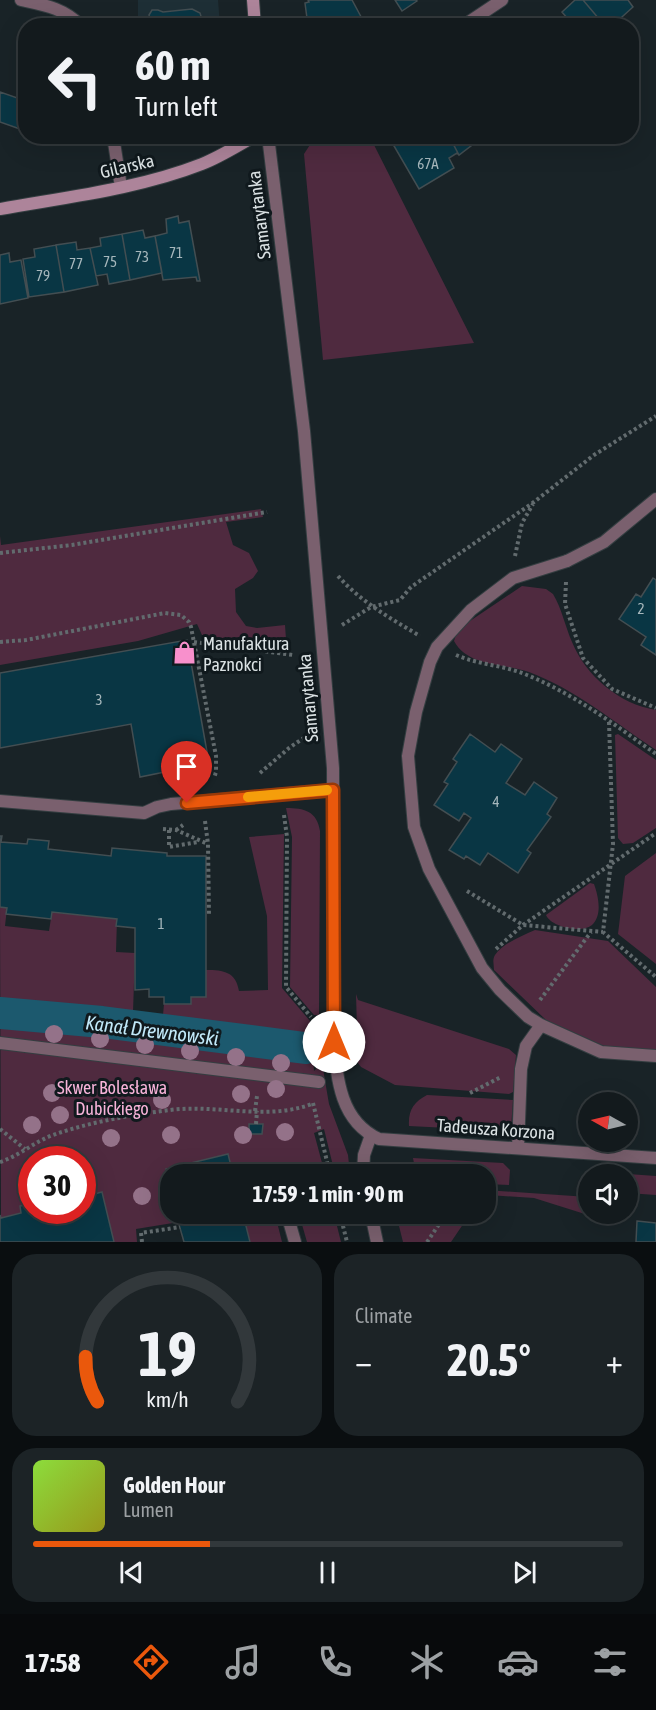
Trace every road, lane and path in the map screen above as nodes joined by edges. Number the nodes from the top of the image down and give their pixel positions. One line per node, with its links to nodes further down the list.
1 (21, 0): 4 (street)
2 (253, 0): 5 (street)
3 (502, 0): 6 (street)
4 (74, 18)
5 (254, 18)
6 (475, 18)
7 (114, 144): 10 (street)
8 (241, 144): 10 (street, Gilarska)
9 (269, 144): 32 (street, Samarytanka)
10 (122, 187): 11 (street, Gilarska)
11 (0, 209)
12 (656, 416): 14 (path)
13 (656, 499): 17 (street)
14 (534, 502): 19 (path); 20 (path)
15 (267, 512): 16 (path)
16 (0, 554)
17 (567, 561): 19 (street); 26 (path)
18 (333, 571): 20 (path)
19 (513, 578): 24 (street)
20 (371, 607): 21 (path); 24 (path)
21 (338, 627)
22 (0, 642): 23 (path)
23 (194, 642): 25 (path); 31 (path)
24 (437, 647): 27 (path); 42 (street)
25 (293, 655)
26 (656, 708)
27 (609, 722): 29 (path); 41 (path)
28 (309, 734): 30 (path)
29 (656, 754)
30 (260, 773)
31 (214, 779)
32 (333, 790): 33 (street); 61 (street, Samarytanka)
33 (0, 801)
34 (284, 809): 50 (path)
35 (205, 821): 40 (path)
36 (170, 830): 39 (path)
37 (176, 830): 39 (path)
38 (656, 833): 41 (path)
39 (201, 841): 40 (path)
40 (208, 844): 43 (path)
41 (612, 865): 44 (path); 46 (path)
42 (429, 869): 44 (path); 47 (street)
43 (209, 916)
44 (523, 925): 45 (path); 47 (path)
45 (592, 931): 46 (path); 49 (path)
46 (603, 932): 48 (path)
47 (482, 968): 49 (street)
48 (656, 977)
49 (528, 1017): 51 (street)
50 (314, 1021)
51 (541, 1025): 53 (street); 54 (street)
52 (0, 1043): 55 (street)
53 (656, 1056)
54 (521, 1069): 56 (path); 64 (street)
55 (319, 1082): 57 (path)
56 (470, 1093)
57 (313, 1104): 58 (path); 68 (path)
58 (257, 1111): 59 (path); 63 (path)
59 (256, 1124)
60 (0, 1129): 62 (path)
61 (371, 1135): 64 (street, Tadeusza Korzona); 69 (street)
62 (21, 1146)
63 (31, 1146)
64 (518, 1148): 66 (street, Tadeusza Korzona)
65 (18, 1153): 67 (path)
66 (656, 1158)
67 (0, 1162)
68 (328, 1164)
69 (364, 1164)
70 (290, 1224): 76 (street)
71 (342, 1224): 77 (path)
72 (373, 1224): 78 (street)
73 (439, 1224): 79 (path)
74 (180, 1227): 75 (path)
75 (142, 1242)
76 (295, 1242)
77 (347, 1242)
78 (377, 1242)
79 (427, 1242)

